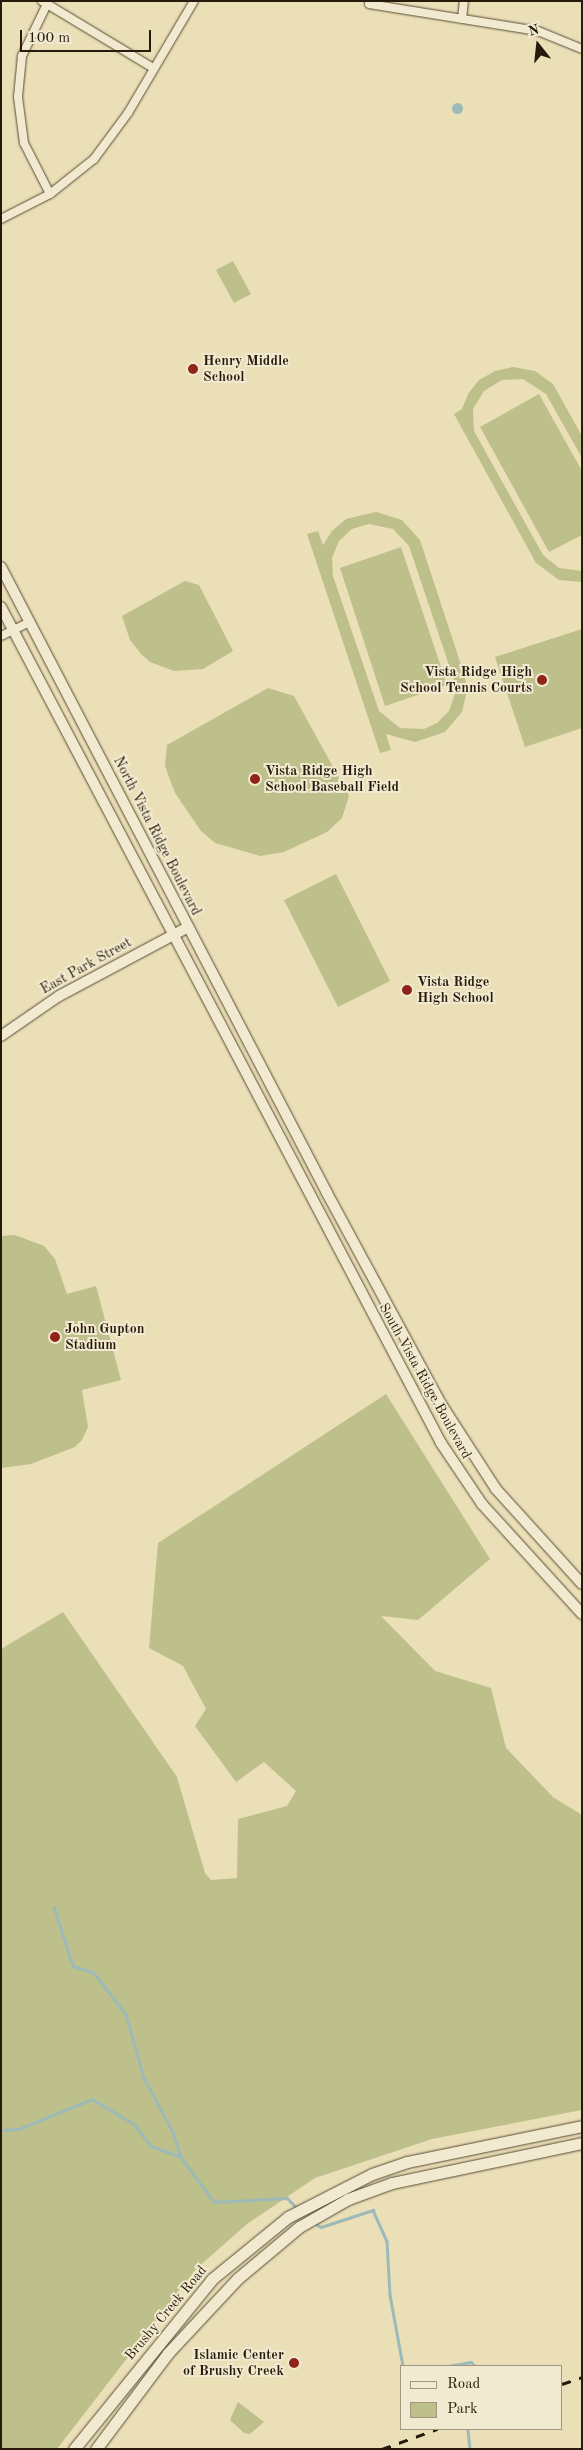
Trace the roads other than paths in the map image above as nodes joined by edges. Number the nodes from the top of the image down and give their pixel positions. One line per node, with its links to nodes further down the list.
1 (194, 1): 7 (street)
2 (464, 1): 5 (street)
3 (44, 3): 7 (street); 8 (street)
4 (369, 4): 5 (street)
5 (462, 19): 6 (street)
6 (582, 49)
7 (154, 68): 8 (street)
8 (50, 194): 9 (street)
9 (1, 219)
10 (1, 567): 12 (street, North Vista Ridge Boulevard)
11 (1, 607): 13 (street)
12 (30, 622): 13 (street); 15 (street, North Vista Ridge Boulevard)
13 (14, 630): 14 (street); 16 (street)
14 (1, 636)
15 (188, 927): 16 (street, East Park Street); 18 (street, North Vista Ridge Boulevard)
16 (174, 934): 17 (street, East Park Street); 20 (street, South Vista Ridge Boulevard)
17 (1, 1036)
18 (288, 1119): 19 (street, South Vista Ridge Boulevard)
19 (582, 1584)
20 (582, 1614)
21 (582, 2126): 23 (main road, Brushy Creek Road)
22 (582, 2143): 24 (main road, Brushy Creek Road)
23 (481, 2146): 24 (main road); 25 (main road, Brushy Creek Road)
24 (484, 2163): 26 (main road, Brushy Creek Road)
25 (74, 2449)
26 (96, 2449)

